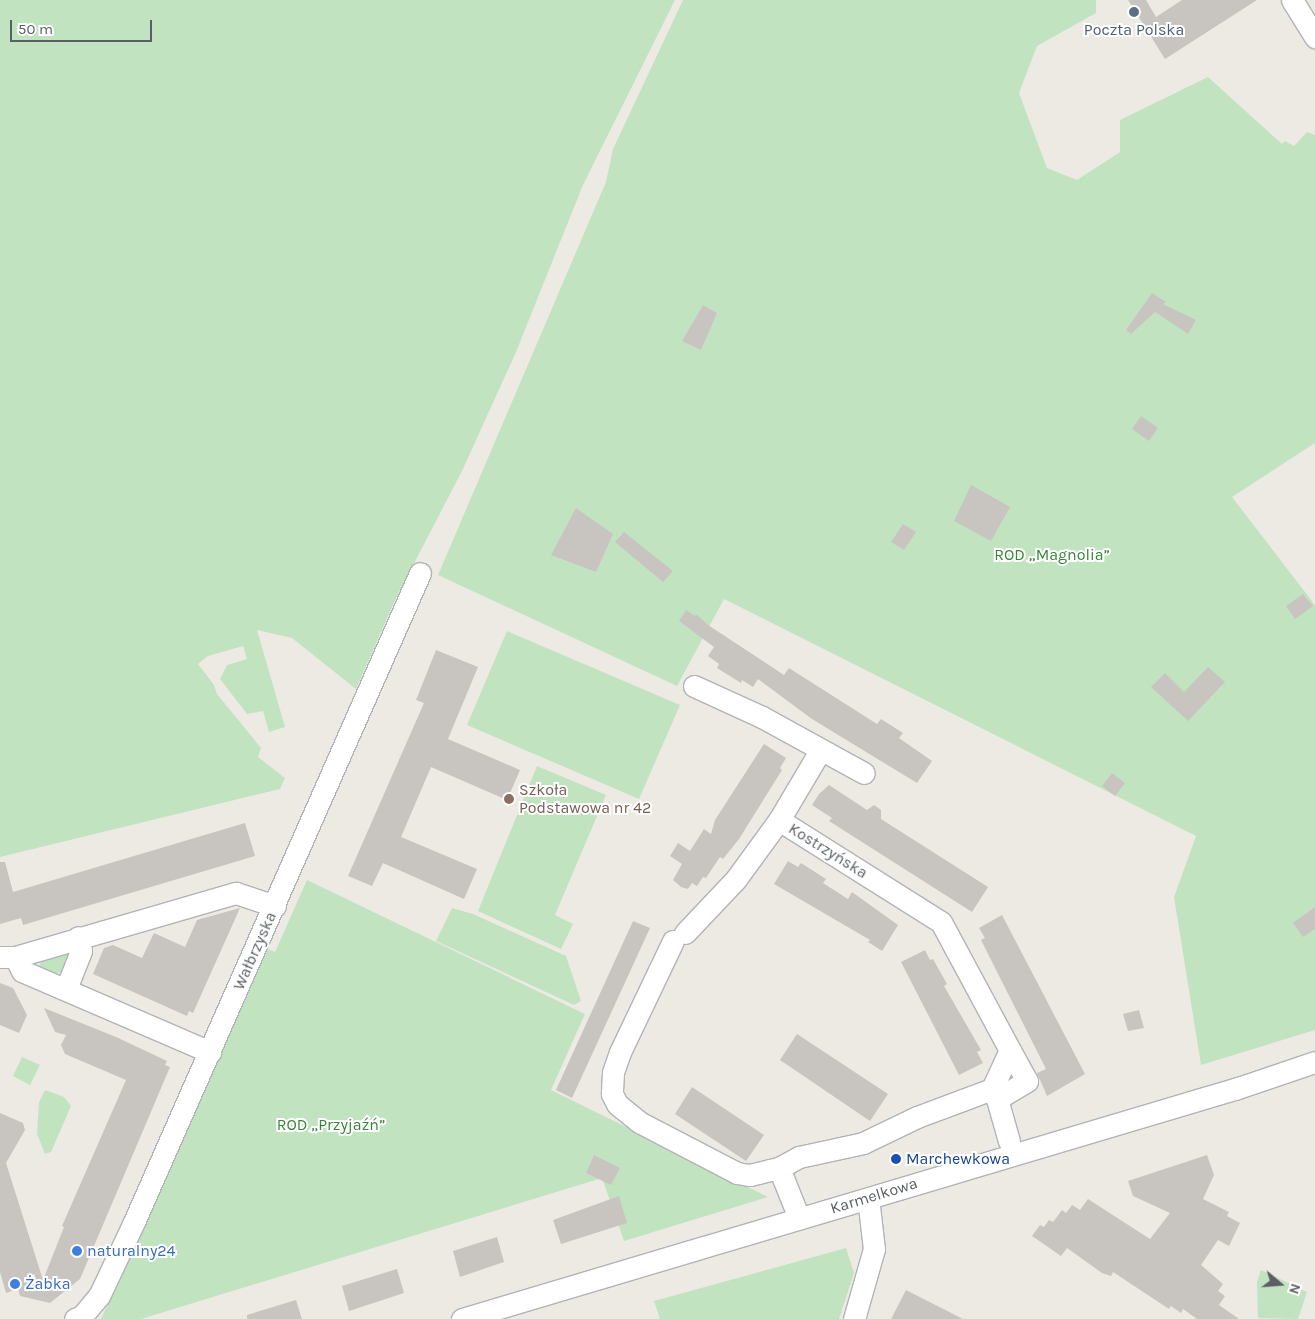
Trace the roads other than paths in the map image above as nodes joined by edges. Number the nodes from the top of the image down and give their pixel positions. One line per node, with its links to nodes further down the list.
1 (1292, 0): 2 (street)
2 (1315, 37)
3 (420, 573): 8 (street, Wałbrzyska)
4 (694, 686): 5 (street)
5 (820, 751): 6 (street); 7 (street, Kostrzyńska)
6 (864, 773)
7 (779, 820): 14 (street, Kostrzyńska); 16 (street)
8 (275, 906): 9 (street); 12 (street, Wałbrzyska)
9 (78, 938): 10 (street); 11 (street)
10 (8, 957): 11 (street)
11 (66, 988): 12 (street)
12 (210, 1052): 19 (street, Wałbrzyska)
13 (1315, 1062): 17 (street, Karmelkowa)
14 (994, 1094): 15 (street); 16 (street)
15 (1010, 1141)
16 (779, 1168): 18 (street)
17 (868, 1198): 18 (street, Karmelkowa); 21 (street)
18 (799, 1218): 20 (street, Karmelkowa)
19 (75, 1319)
20 (462, 1319)
21 (854, 1319)

